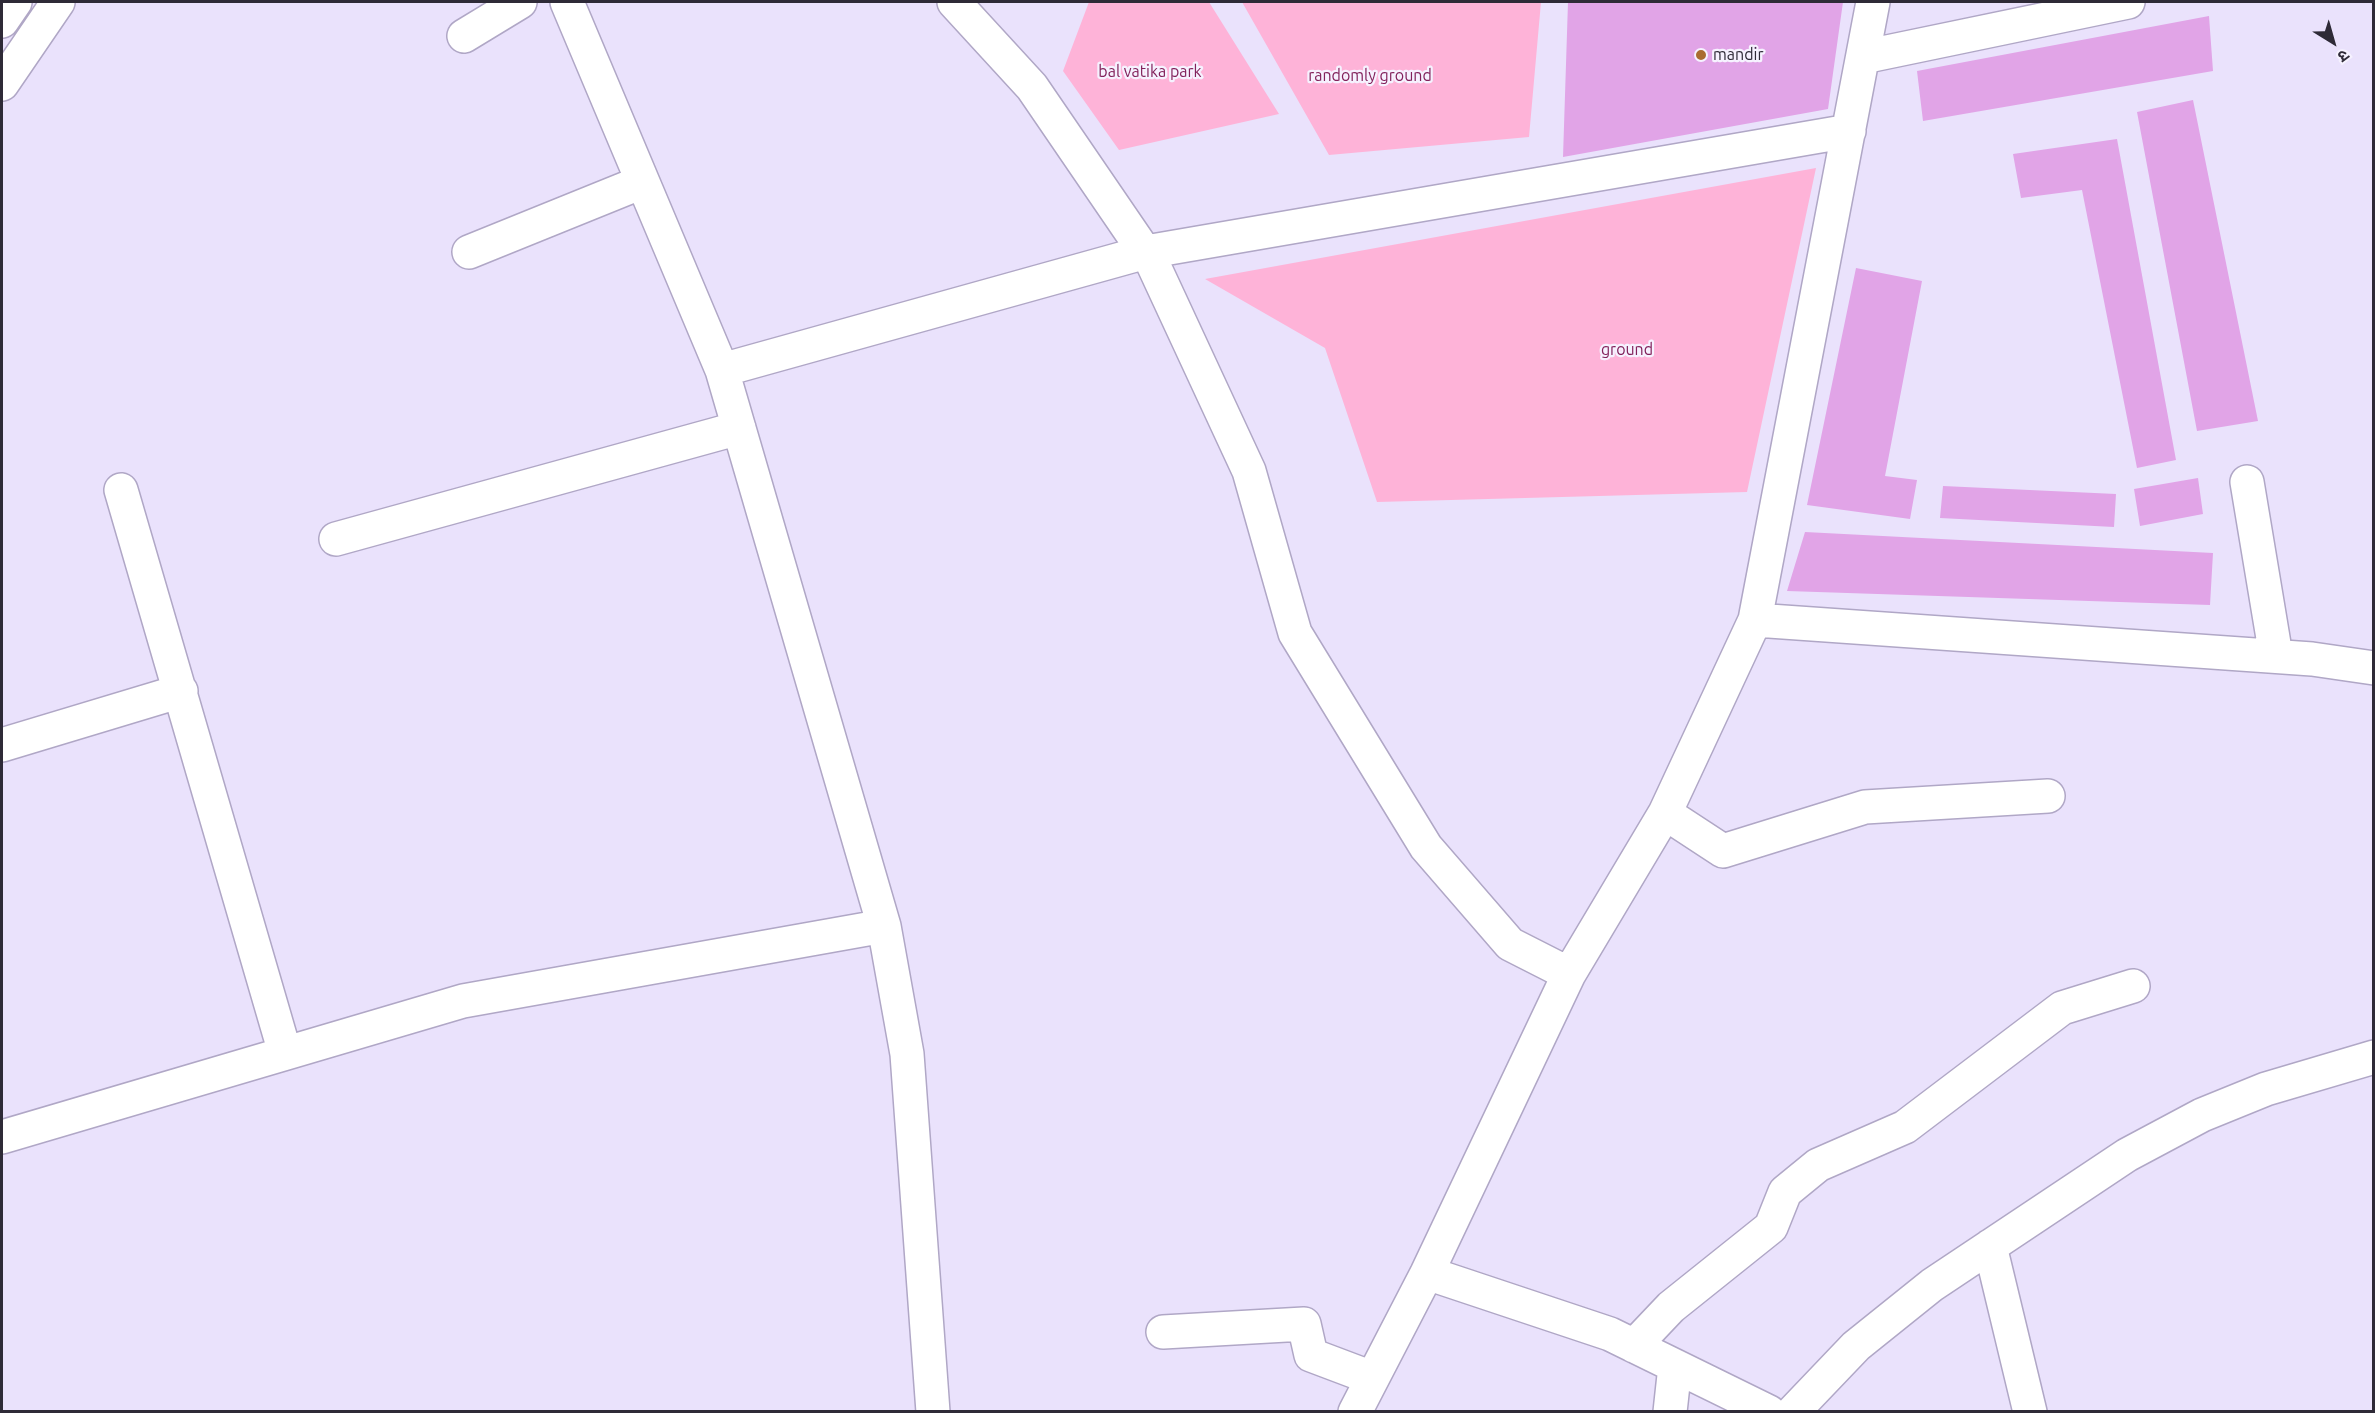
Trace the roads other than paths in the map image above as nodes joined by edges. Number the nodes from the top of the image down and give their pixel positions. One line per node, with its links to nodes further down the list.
1 (15, 2): 8 (street)
2 (58, 2): 11 (street)
3 (520, 2): 9 (street)
4 (567, 2): 13 (street)
5 (954, 2): 15 (street)
6 (1873, 2): 10 (street)
7 (2128, 2): 10 (street)
8 (2, 21)
9 (464, 36)
10 (1863, 57): 12 (street)
11 (2, 84)
12 (1849, 131): 15 (street); 21 (street)
13 (642, 182): 14 (street); 16 (street)
14 (469, 252)
15 (1146, 252): 16 (street); 29 (street)
16 (722, 370): 17 (street)
17 (739, 428): 20 (street); 28 (street)
18 (2247, 482): 22 (street)
19 (121, 490): 24 (street)
20 (336, 539)
21 (1755, 621): 22 (street); 27 (street)
22 (2276, 656): 23 (street)
23 (2373, 668)
24 (181, 691): 25 (street); 31 (street)
25 (2, 745)
26 (2048, 796): 27 (street)
27 (1665, 813): 29 (street)
28 (884, 926): 31 (street); 40 (street)
29 (1569, 974): 35 (street)
30 (2133, 986): 37 (street)
31 (285, 1053): 33 (street)
32 (2373, 1057): 34 (street)
33 (2, 1137)
34 (1990, 1246): 44 (street); 45 (street)
35 (1427, 1273): 37 (street); 39 (street)
36 (1163, 1332): 39 (street)
37 (1634, 1346): 38 (street)
38 (1674, 1366): 42 (street); 43 (street)
39 (1372, 1378): 41 (street)
40 (933, 1412)
41 (1355, 1412)
42 (1670, 1412)
43 (1768, 1412)
44 (1793, 1412)
45 (2030, 1412)

